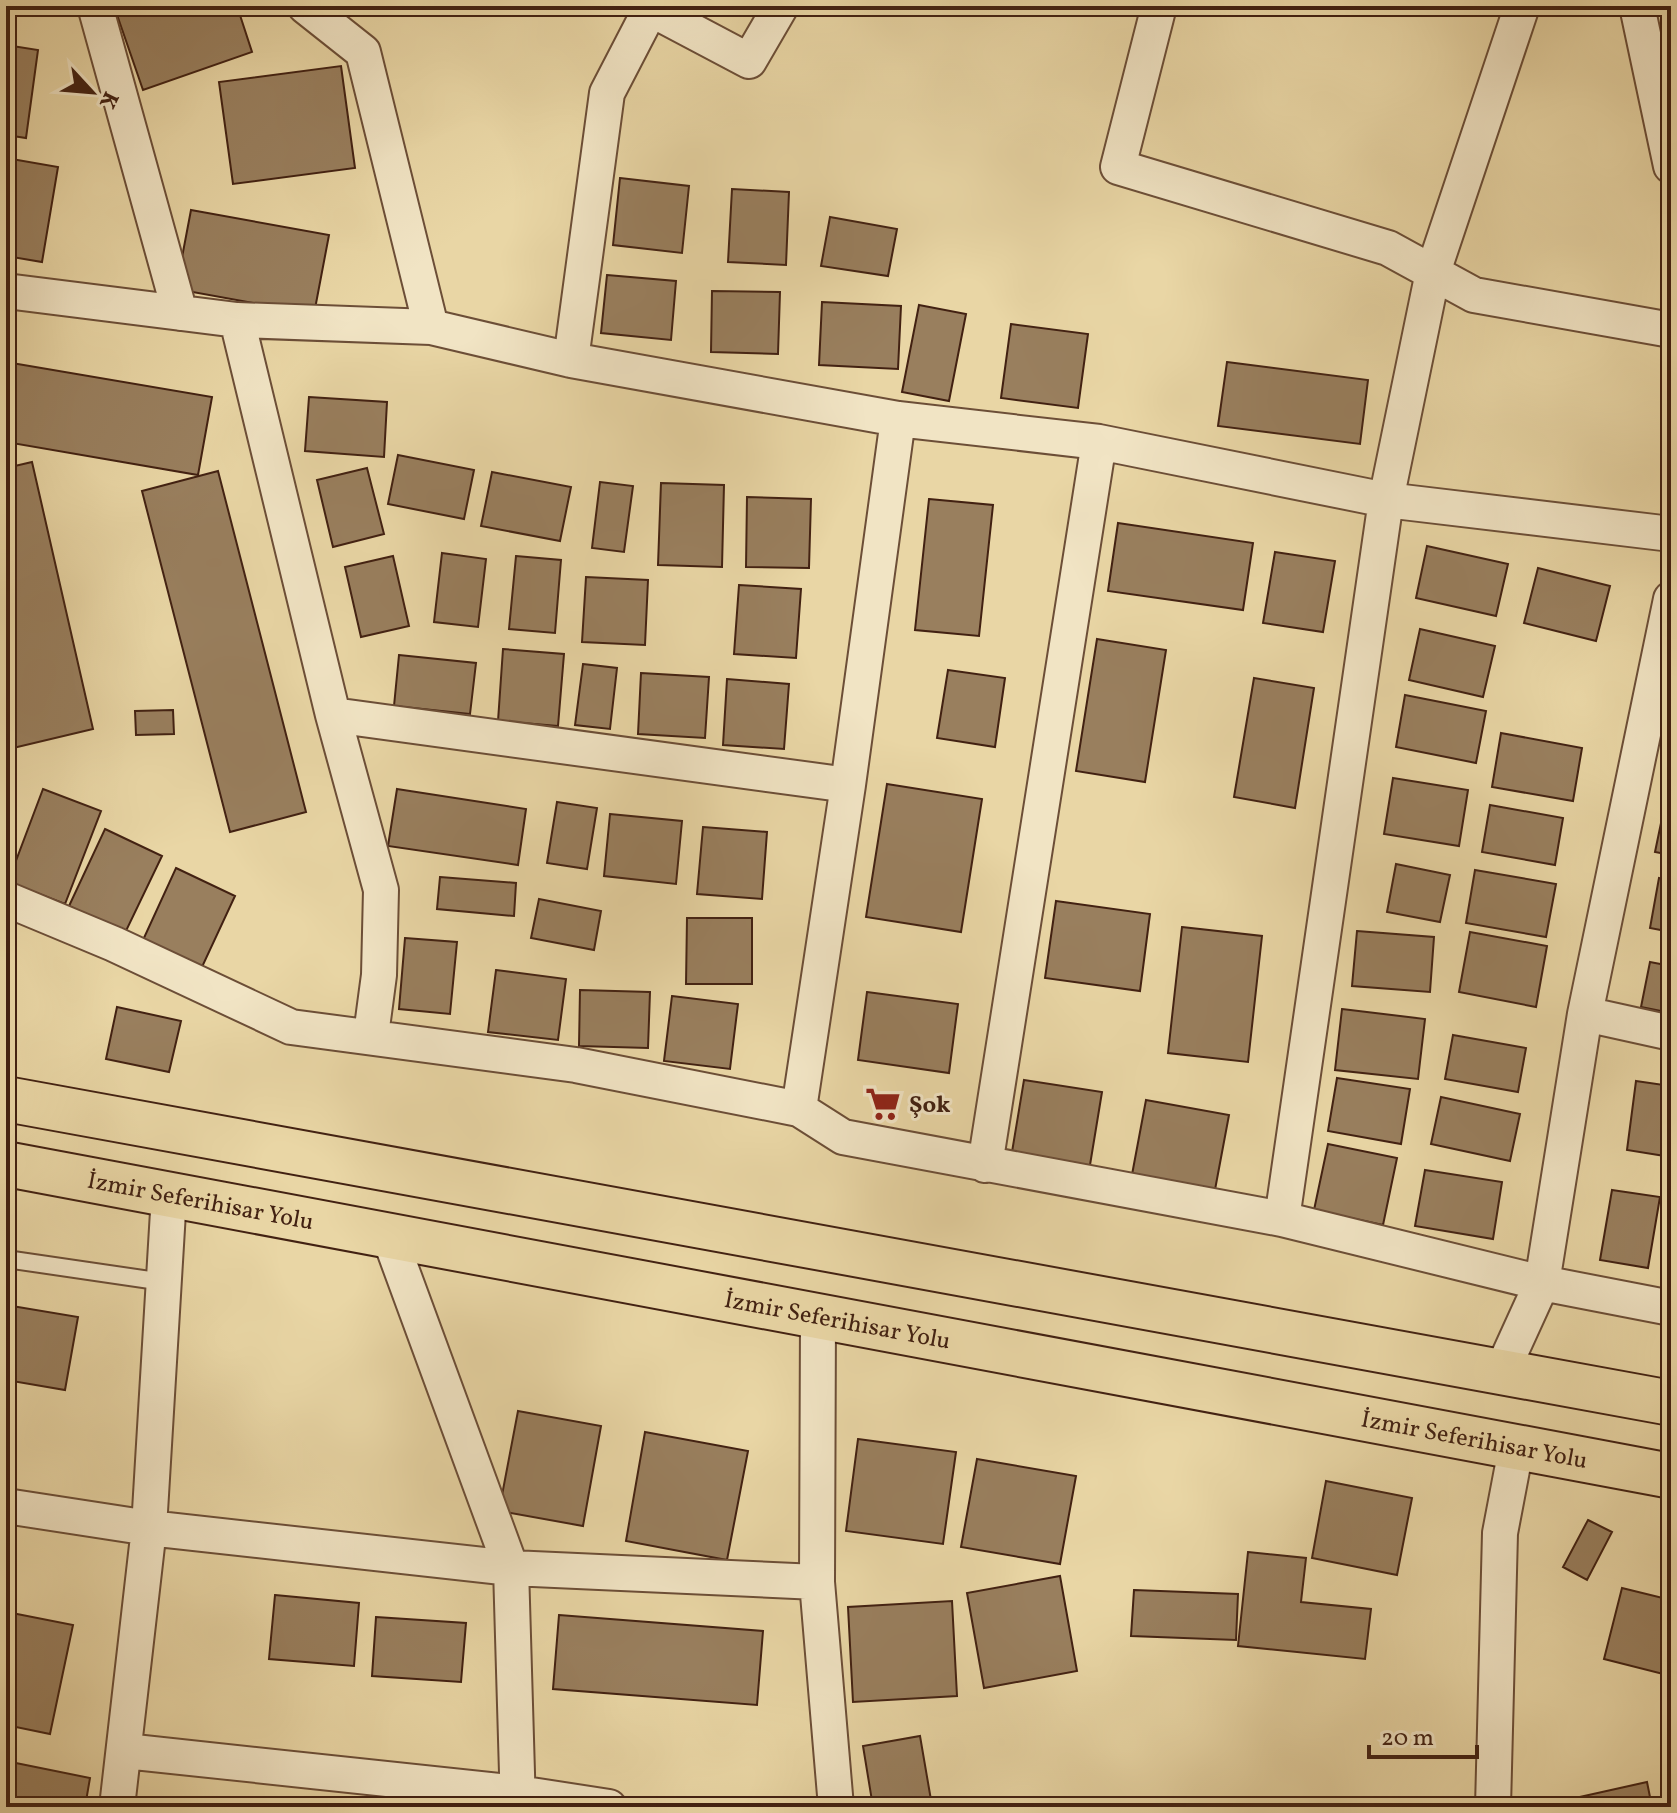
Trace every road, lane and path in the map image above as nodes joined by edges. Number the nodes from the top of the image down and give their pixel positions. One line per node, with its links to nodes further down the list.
1 (95, 6): 11 (street)
2 (305, 6): 13 (street)
3 (781, 6): 7 (street)
4 (1159, 6): 9 (street)
5 (1522, 6): 9 (street)
6 (1637, 6): 8 (street)
7 (647, 8): 15 (street)
8 (1671, 166)
9 (1433, 272): 14 (street); 18 (street)
10 (6, 291): 11 (street)
11 (180, 313): 12 (street)
12 (237, 320): 13 (street); 21 (street)
13 (431, 327): 15 (street)
14 (1671, 330)
15 (571, 360): 16 (street)
16 (898, 419): 17 (street); 22 (street)
17 (1099, 442): 18 (street); 30 (street)
18 (1386, 500): 19 (street); 32 (street)
19 (1671, 534)
20 (1671, 599): 24 (street)
21 (333, 715): 22 (street); 26 (street)
22 (848, 785): 28 (street)
23 (6, 899): 26 (street)
24 (1585, 1014): 25 (street); 36 (street)
25 (1671, 1033)
26 (371, 1035): 28 (street)
27 (6, 1099): 39 (main road)
28 (799, 1109): 30 (street)
29 (6, 1164): 31 (main road, İzmir Seferihisar Yolu)
30 (985, 1165): 32 (street)
31 (169, 1195): 33 (main road, İzmir Seferihisar Yolu); 35 (street)
32 (1282, 1219): 36 (street)
33 (389, 1236): 38 (main road, İzmir Seferihisar Yolu); 45 (street)
34 (6, 1259): 35 (lane)
35 (164, 1282): 44 (street)
36 (1542, 1283): 37 (street); 39 (street)
37 (1671, 1308)
38 (818, 1317): 41 (main road, İzmir Seferihisar Yolu); 46 (street)
39 (1501, 1373): 40 (main road)
40 (1671, 1403)
41 (1516, 1449): 42 (main road, İzmir Seferihisar Yolu); 52 (street)
42 (1671, 1476)
43 (6, 1506): 44 (street)
44 (149, 1528): 45 (street); 47 (street)
45 (511, 1568): 46 (street); 48 (street)
46 (817, 1582): 51 (street)
47 (125, 1751): 48 (street); 49 (street)
48 (518, 1800): 50 (street)
49 (117, 1807)
50 (609, 1807)
51 (836, 1807)
52 (1493, 1807)

